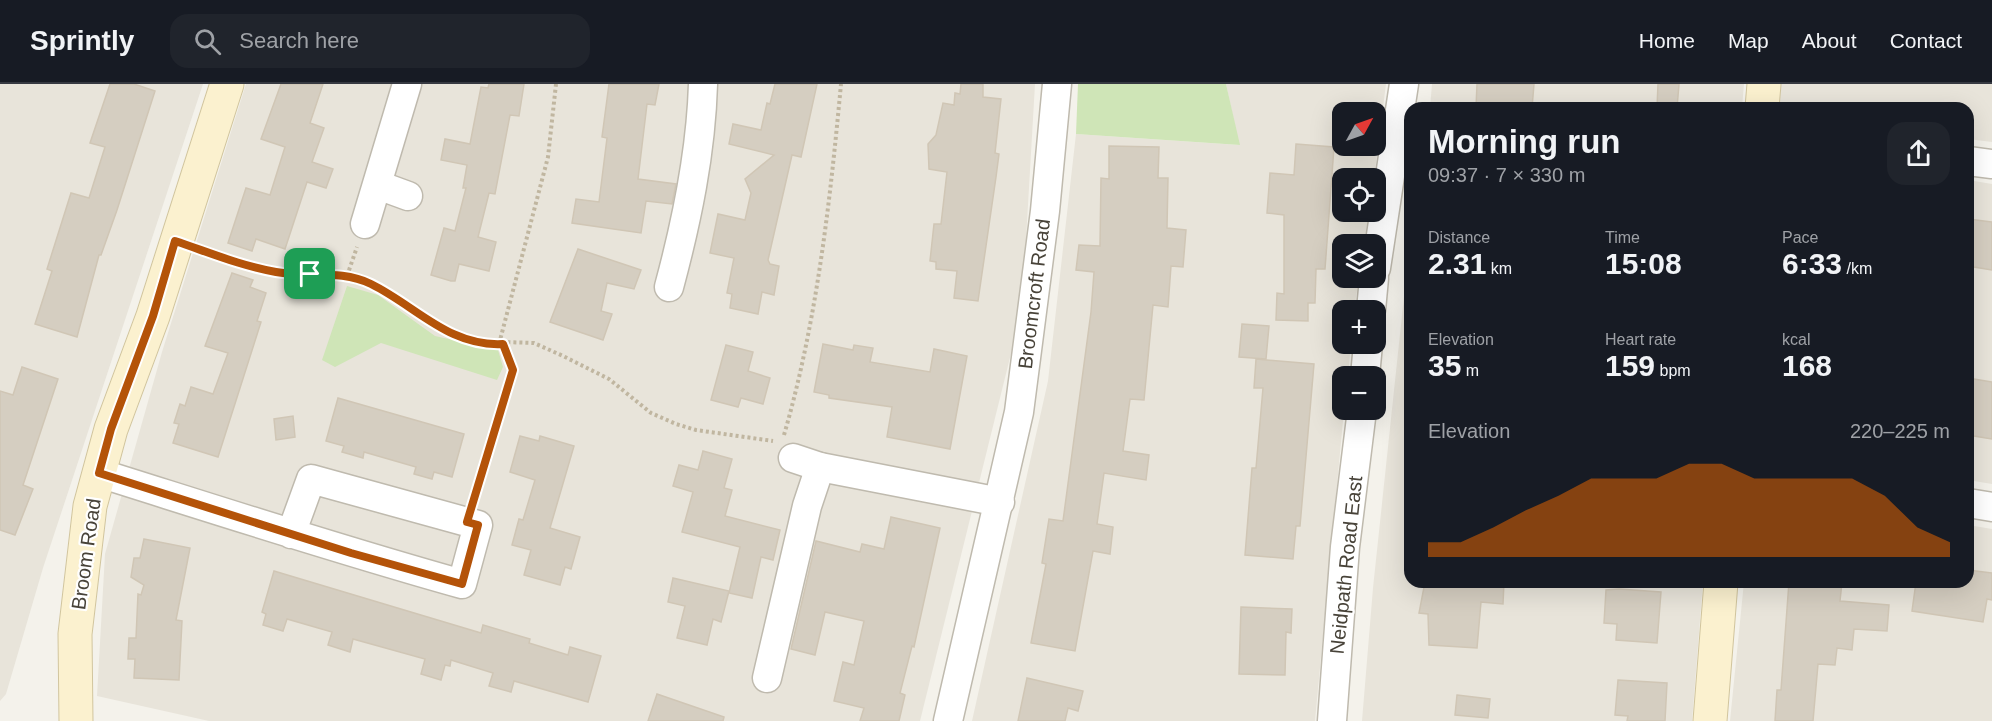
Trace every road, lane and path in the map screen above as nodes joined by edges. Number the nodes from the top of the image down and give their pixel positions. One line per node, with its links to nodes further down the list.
1 (227, 84): 16 (street, Broom Road)
2 (407, 84): 12 (street)
3 (556, 84): 18 (path)
4 (703, 84): 17 (street)
5 (841, 84): 18 (path)
6 (1057, 84): 23 (street, Broomcroft Road)
7 (1404, 84): 15 (street)
8 (1764, 84): 9 (street)
9 (1762, 102)
10 (1974, 162): 11 (street)
11 (1992, 164)
12 (378, 185): 13 (street); 14 (street)
13 (408, 196)
14 (365, 224)
15 (1381, 234)
16 (175, 241): 18 (path); 22 (street, Broom Road)
17 (668, 286)
18 (501, 344): 26 (path)
19 (1361, 420): 32 (street, Neidpath Road East)
20 (793, 458): 21 (street)
21 (820, 467): 23 (street); 29 (street)
22 (99, 473): 27 (street); 30 (street, Broom Road)
23 (1000, 502): 31 (street, Broomcroft Road)
24 (1974, 504): 25 (street)
25 (1992, 507)
26 (467, 522): 27 (street); 27 (street)
27 (291, 534)
28 (1721, 588): 33 (street)
29 (767, 678)
30 (76, 721)
31 (948, 721)
32 (1332, 721)
33 (1710, 721)

